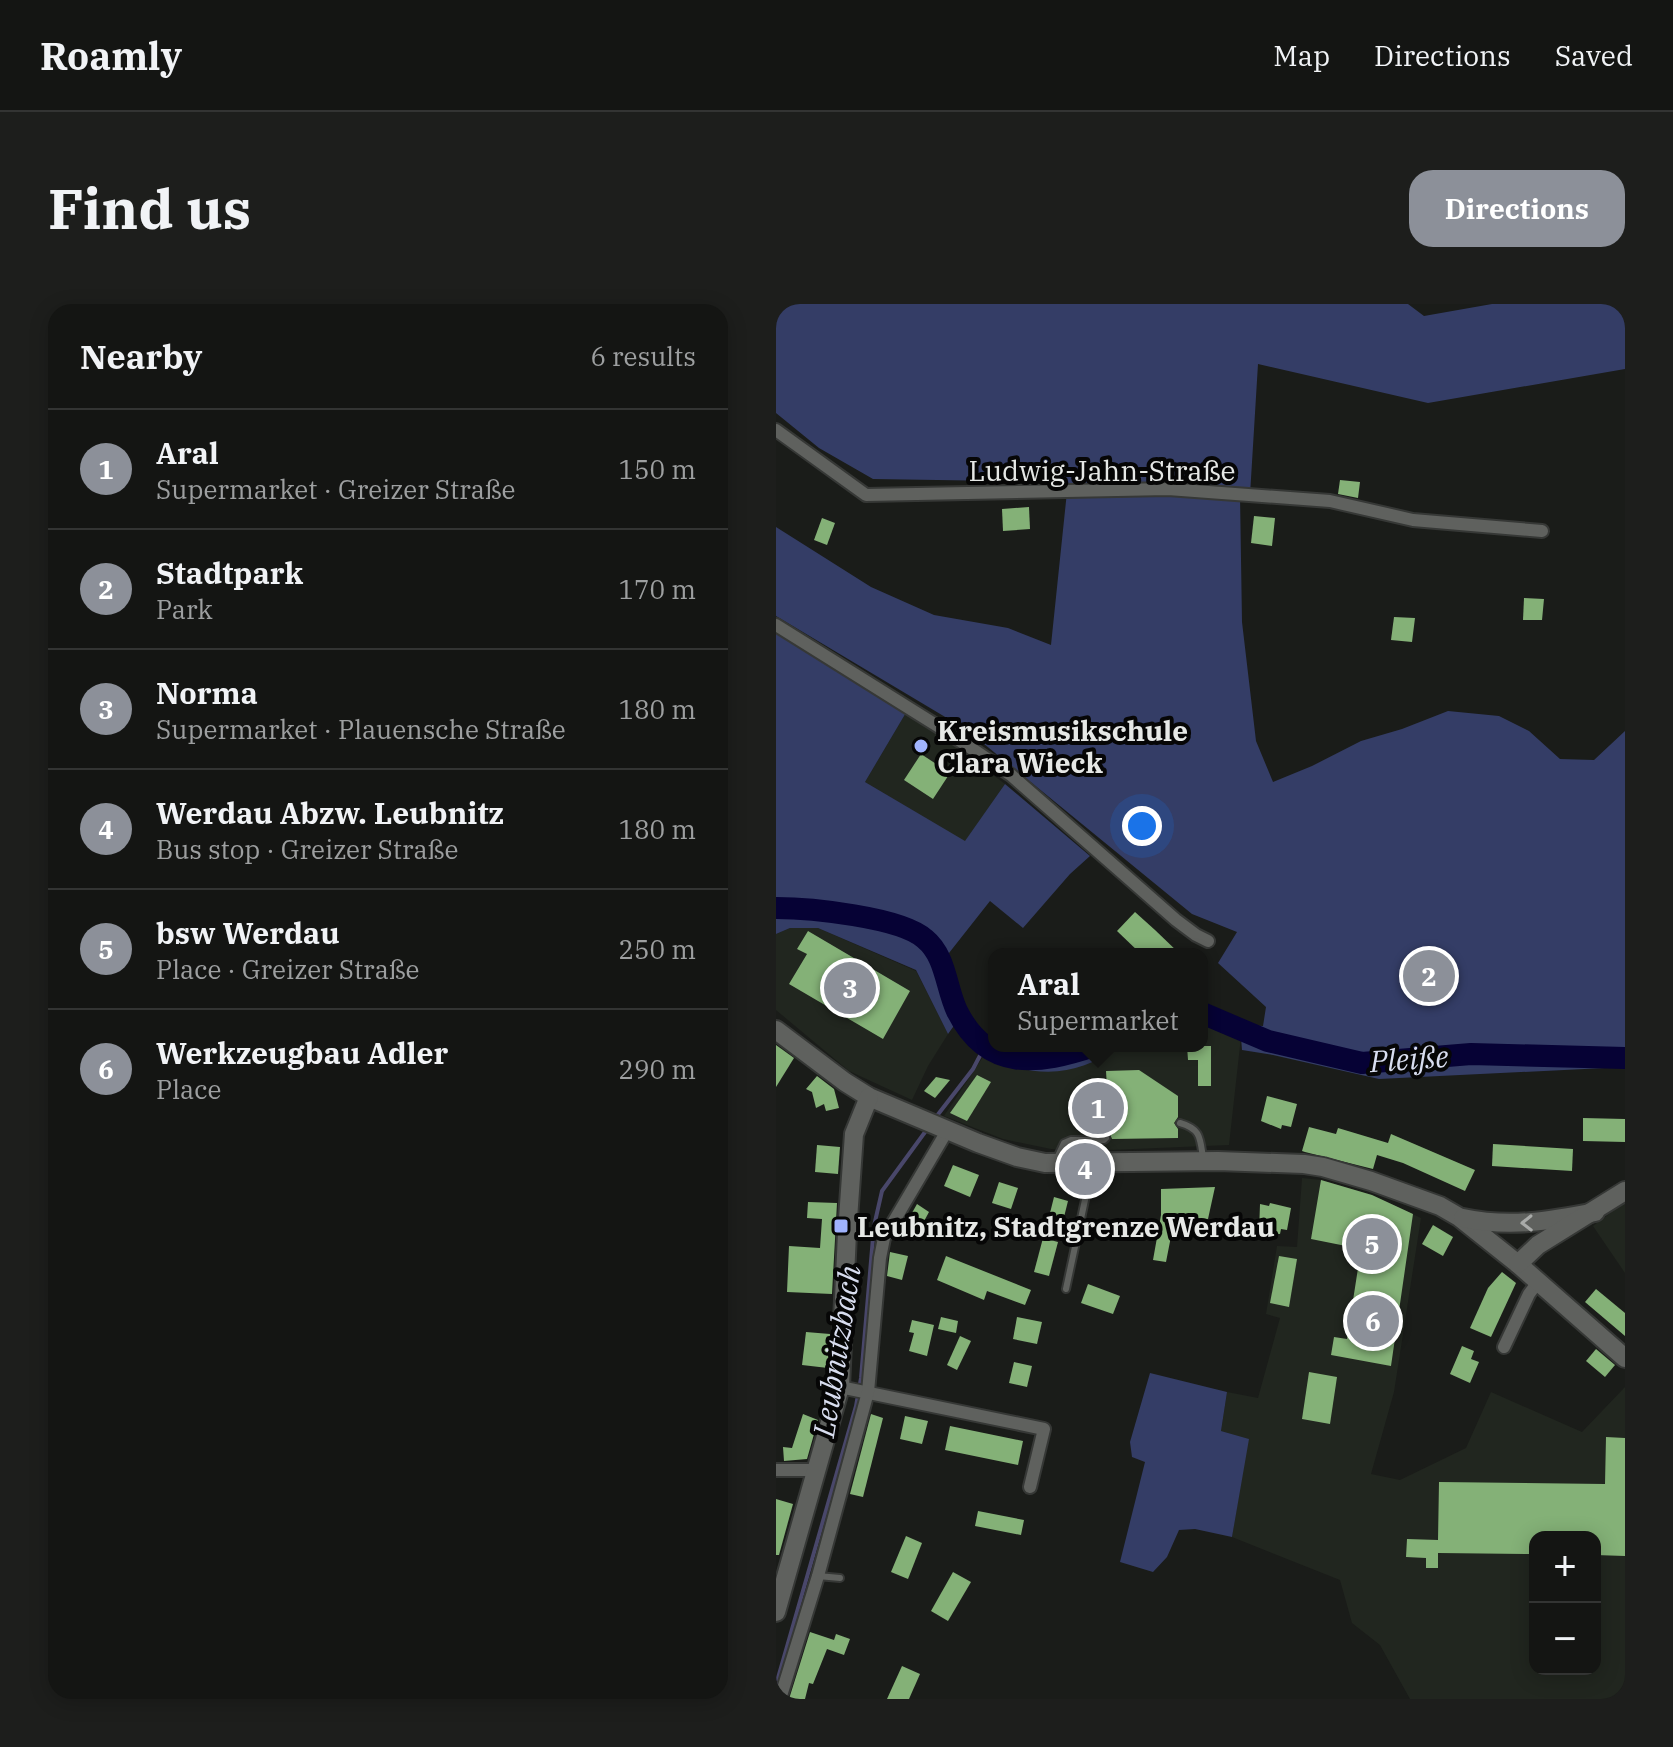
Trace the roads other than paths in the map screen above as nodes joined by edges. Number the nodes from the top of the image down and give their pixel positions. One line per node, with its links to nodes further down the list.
1 (776, 430): 2 (street, Ludwig-Jahn-Straße)
2 (1542, 531)
3 (776, 625): 4 (street)
4 (1208, 941)
5 (776, 1030): 6 (street)
6 (869, 1097): 8 (street); 21 (street)
7 (1180, 1123): 10 (lane)
8 (943, 1130): 11 (street); 21 (street)
9 (1106, 1138): 11 (lane)
10 (1203, 1161): 12 (street); 15 (street)
11 (1054, 1164): 12 (street)
12 (1092, 1165): 18 (lane)
13 (1625, 1191): 14 (street)
14 (1595, 1212): 15 (street, one-way to 15); 16 (street)
15 (1459, 1217): 16 (street)
16 (1518, 1264): 17 (street)
17 (1538, 1282): 19 (street); 20 (street)
18 (1066, 1289)
19 (1504, 1347)
20 (1625, 1358)
21 (856, 1390): 23 (street); 24 (street); 25 (street)
22 (776, 1470): 23 (street)
23 (816, 1470): 27 (street)
24 (1030, 1487)
25 (818, 1576): 26 (lane); 28 (street)
26 (840, 1578)
27 (776, 1611)
28 (780, 1699)

